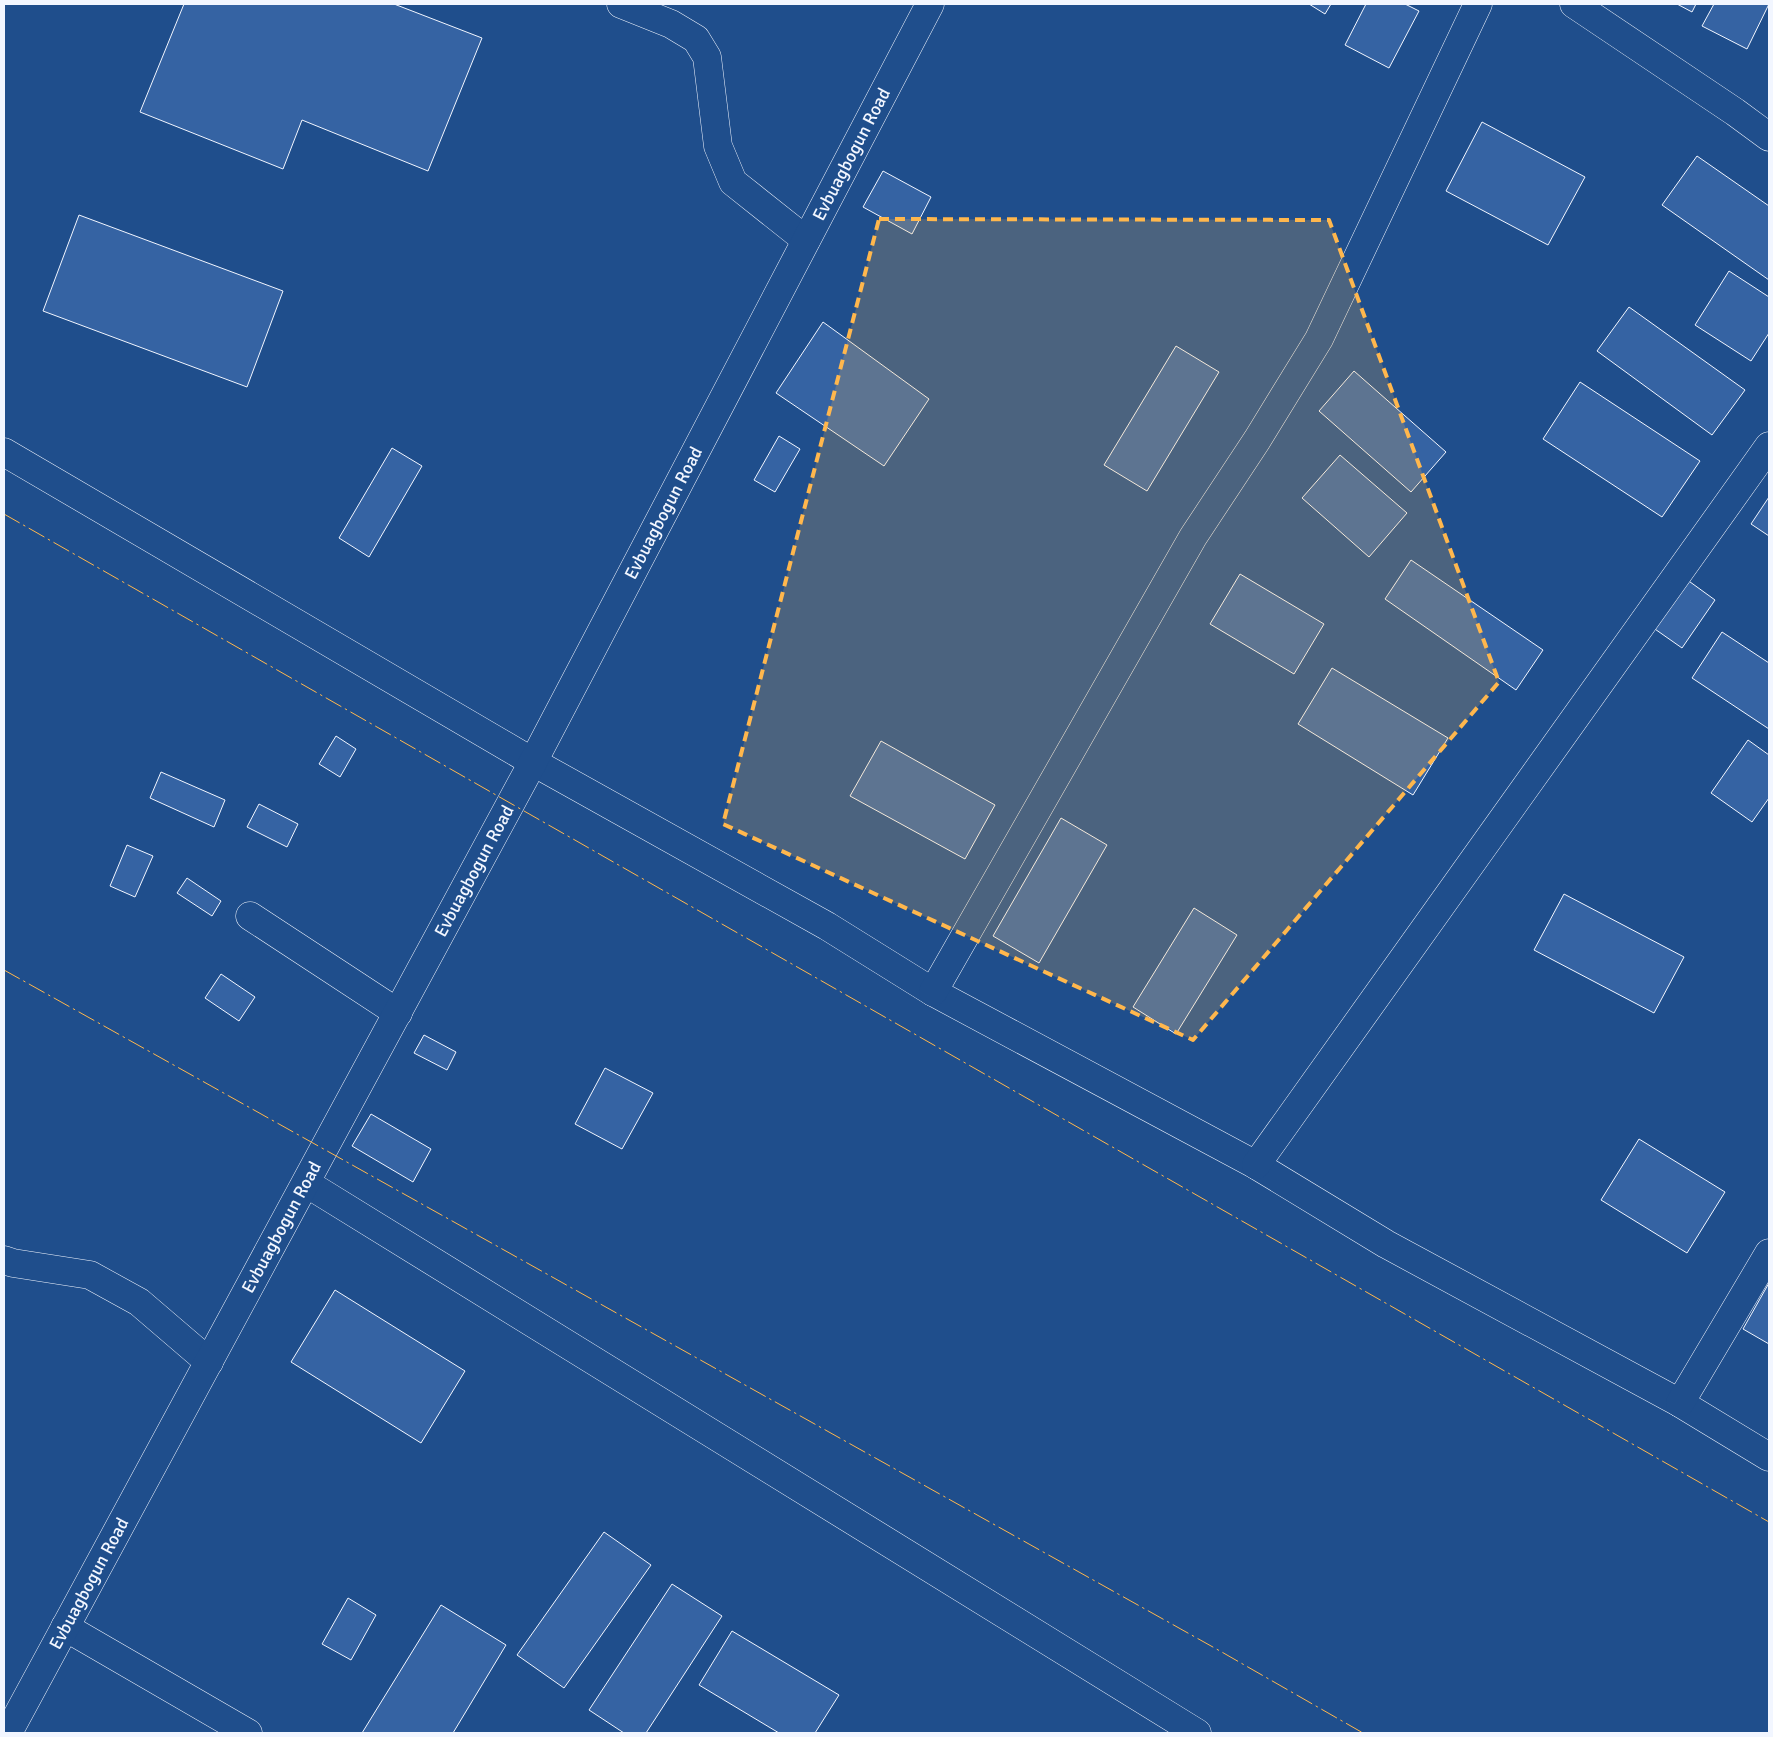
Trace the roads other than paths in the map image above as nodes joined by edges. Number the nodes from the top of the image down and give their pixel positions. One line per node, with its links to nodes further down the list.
1 (621, 4): 6 (street)
2 (930, 4): 6 (street, Evbuagbogun Road)
3 (1478, 4): 11 (street)
4 (1574, 4): 5 (street)
5 (1769, 137)
6 (806, 240): 9 (street, Evbuagbogun Road)
7 (1769, 446): 13 (street)
8 (4, 452): 9 (street)
9 (533, 762): 11 (street); 12 (street, Evbuagbogun Road)
10 (250, 916): 12 (street)
11 (934, 992): 13 (street)
12 (398, 1013): 14 (street, Evbuagbogun Road)
13 (1256, 1165): 18 (street)
14 (306, 1183): 17 (street, Evbuagbogun Road); 23 (street)
15 (1769, 1253): 18 (street)
16 (4, 1260): 17 (street)
17 (209, 1362): 20 (street, Evbuagbogun Road)
18 (1680, 1403): 19 (street)
19 (1769, 1457)
20 (65, 1627): 21 (street, Evbuagbogun Road); 22 (street)
21 (8, 1733)
22 (248, 1733)
23 (1198, 1733)

